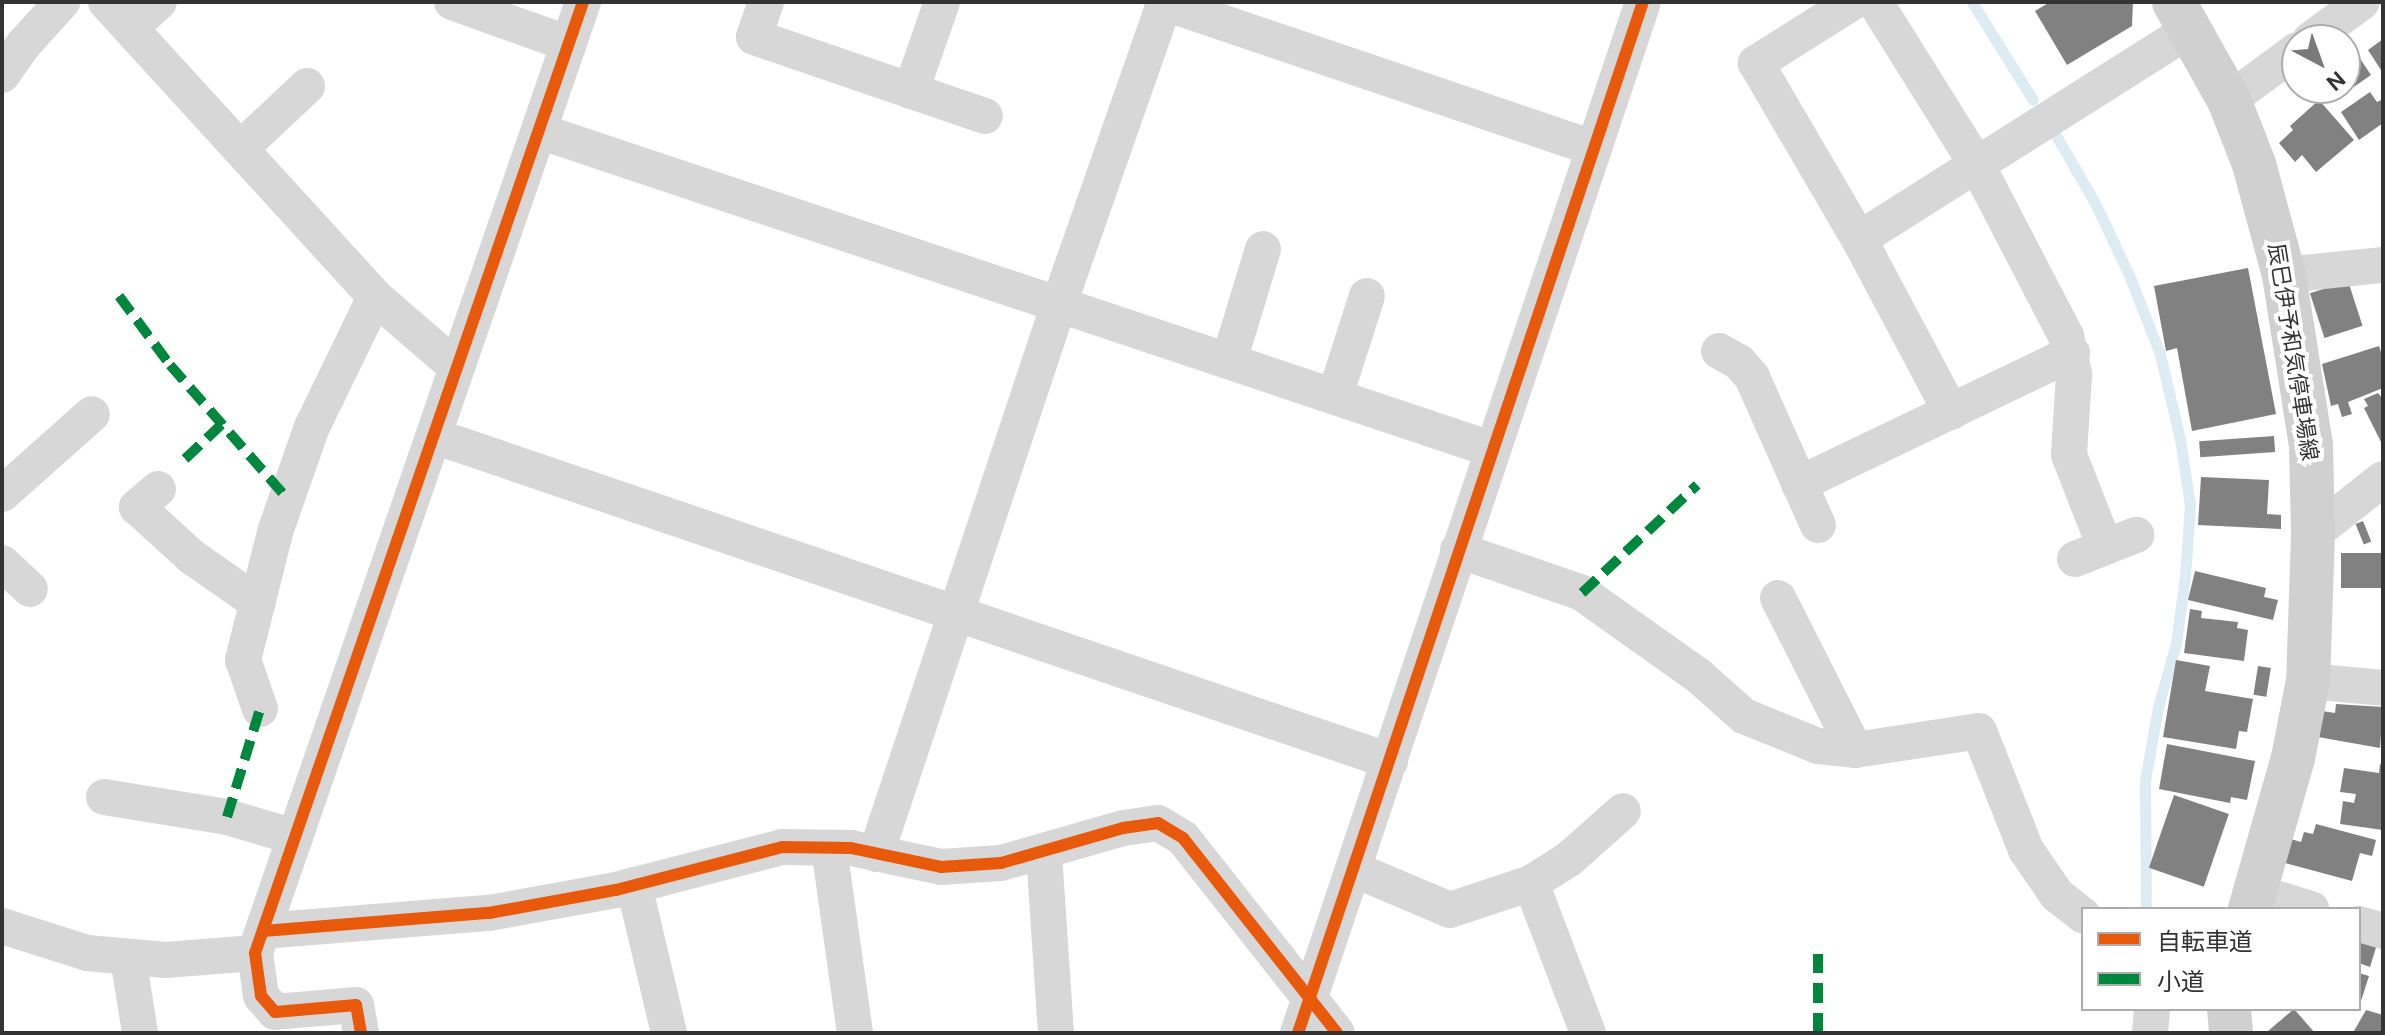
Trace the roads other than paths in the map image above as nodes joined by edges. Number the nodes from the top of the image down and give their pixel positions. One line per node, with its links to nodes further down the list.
1 (62, 2): 20 (street)
2 (106, 2): 17 (street)
3 (159, 2): 17 (street)
4 (452, 2): 18 (street)
5 (583, 2): 18 (street)
6 (766, 2): 22 (street)
7 (942, 2): 22 (street)
8 (1164, 2): 26 (street); 35 (street)
9 (1643, 2): 26 (street)
10 (1853, 2): 29 (street)
11 (1875, 2): 28 (street)
12 (2362, 2): 16 (street)
13 (2376, 2): 14 (street)
14 (2383, 12)
15 (2182, 16): 23 (main road, 辰巳伊予和気停車場線); 28 (street)
16 (2332, 24)
17 (130, 28): 27 (street)
18 (569, 44): 25 (street)
19 (2281, 62): 23 (street)
20 (2, 75)
21 (307, 86): 27 (street)
22 (911, 91): 24 (street)
23 (2229, 100): 32 (main road, 辰巳伊予和気停車場線)
24 (985, 116)
25 (539, 131): 35 (street); 39 (street)
26 (1594, 148): 44 (street)
27 (240, 149): 34 (street)
28 (1977, 165): 29 (street); 37 (street)
29 (1859, 239): 41 (street)
30 (1263, 249): 38 (street)
31 (2383, 265): 32 (street)
32 (2284, 275): 50 (main road, 辰巳伊予和気停車場線)
33 (1367, 296): 40 (street)
34 (375, 297): 39 (street); 56 (street)
35 (1059, 304): 38 (street); 57 (street)
36 (1719, 351): 47 (street)
37 (2072, 353): 41 (street); 51 (street)
38 (1229, 361): 40 (street)
39 (456, 367): 43 (street)
40 (1335, 396): 44 (street)
41 (1951, 412): 47 (street)
42 (92, 414): 45 (street)
43 (434, 436): 57 (street); 65 (street)
44 (1491, 449): 52 (street)
45 (9, 474)
46 (2383, 479): 50 (street)
47 (1799, 484): 49 (street)
48 (158, 489): 56 (street)
49 (1818, 525)
50 (2313, 534): 58 (main road, 辰巳伊予和気停車場線)
51 (2105, 547)
52 (1458, 550): 61 (street); 62 (street)
53 (2, 563): 54 (street)
54 (30, 589)
55 (1778, 598): 61 (street)
56 (258, 603): 60 (street)
57 (958, 613): 62 (street); 68 (street)
58 (2308, 681): 59 (street); 72 (main road, 辰巳伊予和気停車場線)
59 (2383, 688)
60 (260, 709)
61 (1855, 750): 74 (street)
62 (1390, 761): 69 (street)
63 (104, 797): 65 (street)
64 (1623, 811): 70 (street)
65 (295, 837): 78 (street)
66 (829, 848): 68 (street); 71 (street); 86 (street)
67 (1044, 853): 68 (street); 82 (street); 87 (street)
68 (876, 854)
69 (1353, 869): 70 (street); 82 (street)
70 (1531, 883): 89 (street)
71 (634, 885): 78 (street); 85 (street)
72 (2252, 900): 73 (street)
73 (2298, 907)
74 (2081, 913)
75 (2361, 925): 77 (street)
76 (2, 926): 79 (street)
77 (2383, 931)
78 (259, 942): 79 (street); 84 (street)
79 (128, 957): 83 (street)
80 (2152, 1011): 90 (street)
81 (2229, 1011): 91 (main road)
82 (1303, 1017): 88 (street)
83 (140, 1033)
84 (361, 1033)
85 (669, 1033)
86 (855, 1033)
87 (1056, 1033)
88 (1337, 1033)
89 (1588, 1033)
90 (2150, 1033)
91 (2231, 1033)

